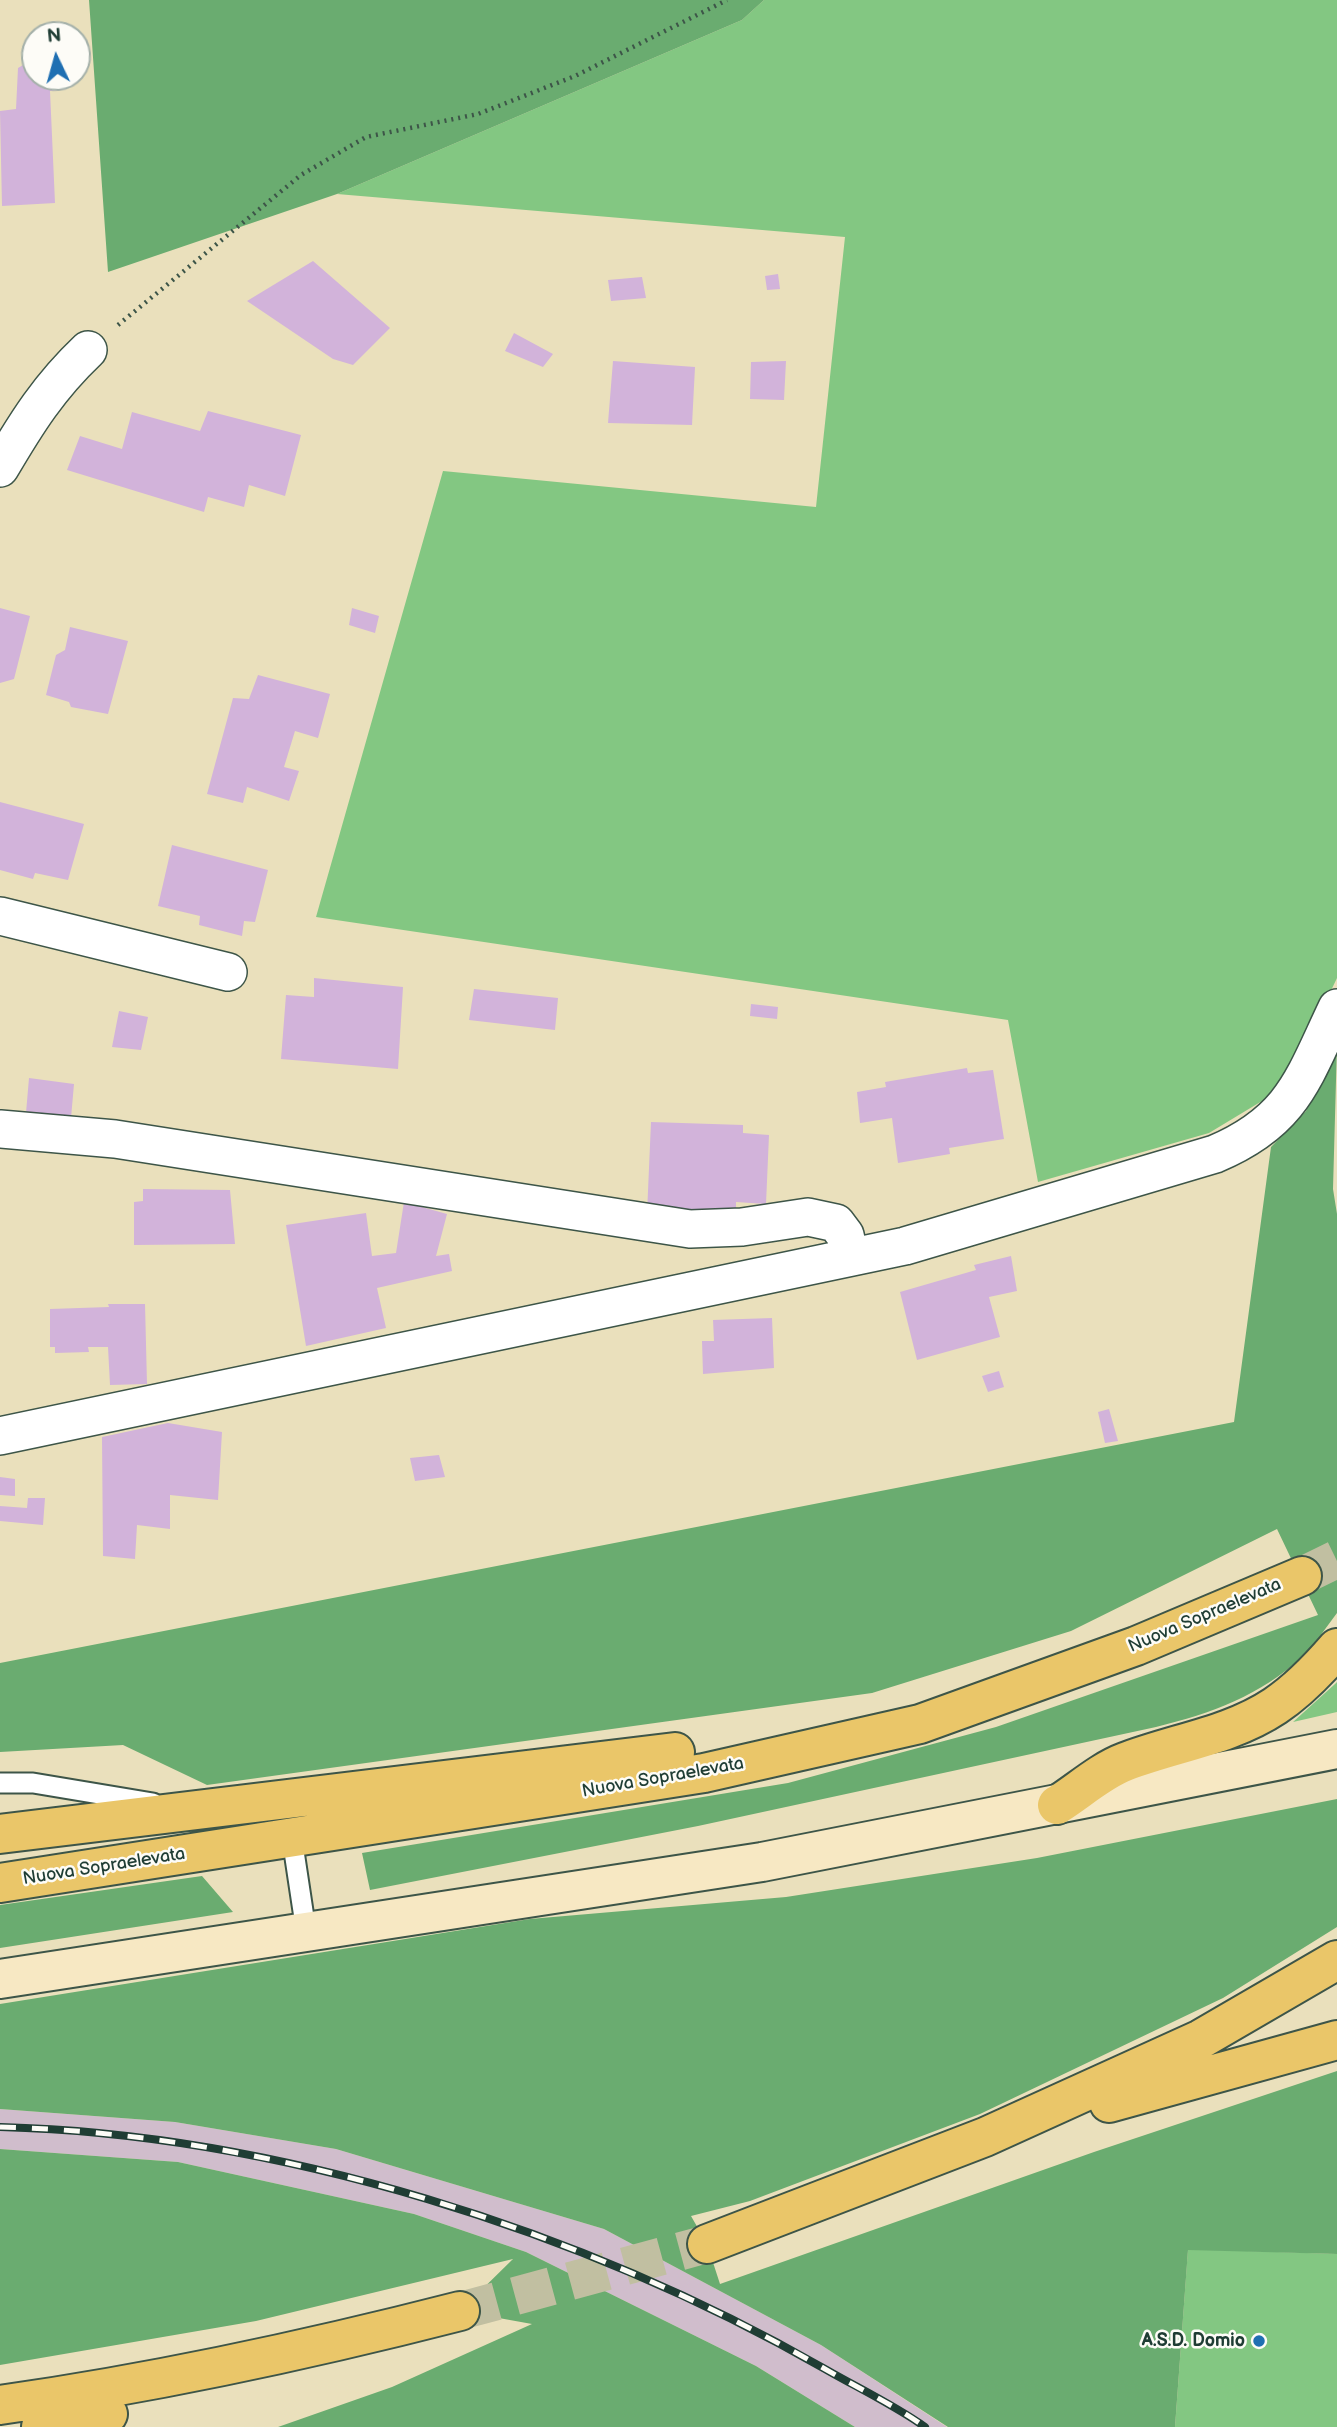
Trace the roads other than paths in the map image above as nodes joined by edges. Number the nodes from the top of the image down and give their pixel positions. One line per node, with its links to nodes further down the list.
1 (88, 350): 2 (street)
2 (0, 468)
3 (0, 916): 4 (street)
4 (228, 972)
5 (1337, 1008): 7 (street)
6 (0, 1129): 7 (street)
7 (850, 1257): 8 (street)
8 (0, 1436)
9 (1302, 1576): 11 (highway, Nuova Sopraelevata)
10 (1337, 1648): 14 (highway)
11 (920, 1724): 15 (highway); 17 (highway, Nuova Sopraelevata)
12 (1337, 1749): 14 (main road)
13 (0, 1783): 15 (lane)
14 (1058, 1805): 19 (main road)
15 (188, 1809): 16 (highway)
16 (0, 1835)
17 (292, 1838): 18 (highway, Nuova Sopraelevata); 19 (lane)
18 (0, 1883)
19 (306, 1931): 21 (main road)
20 (1337, 1960): 23 (highway)
21 (0, 1979)
22 (1337, 2040): 23 (highway)
23 (985, 2137): 24 (highway)
24 (706, 2244)
25 (460, 2311): 26 (highway)
26 (281, 2354): 27 (highway); 28 (highway)
27 (0, 2404)
28 (41, 2427)

